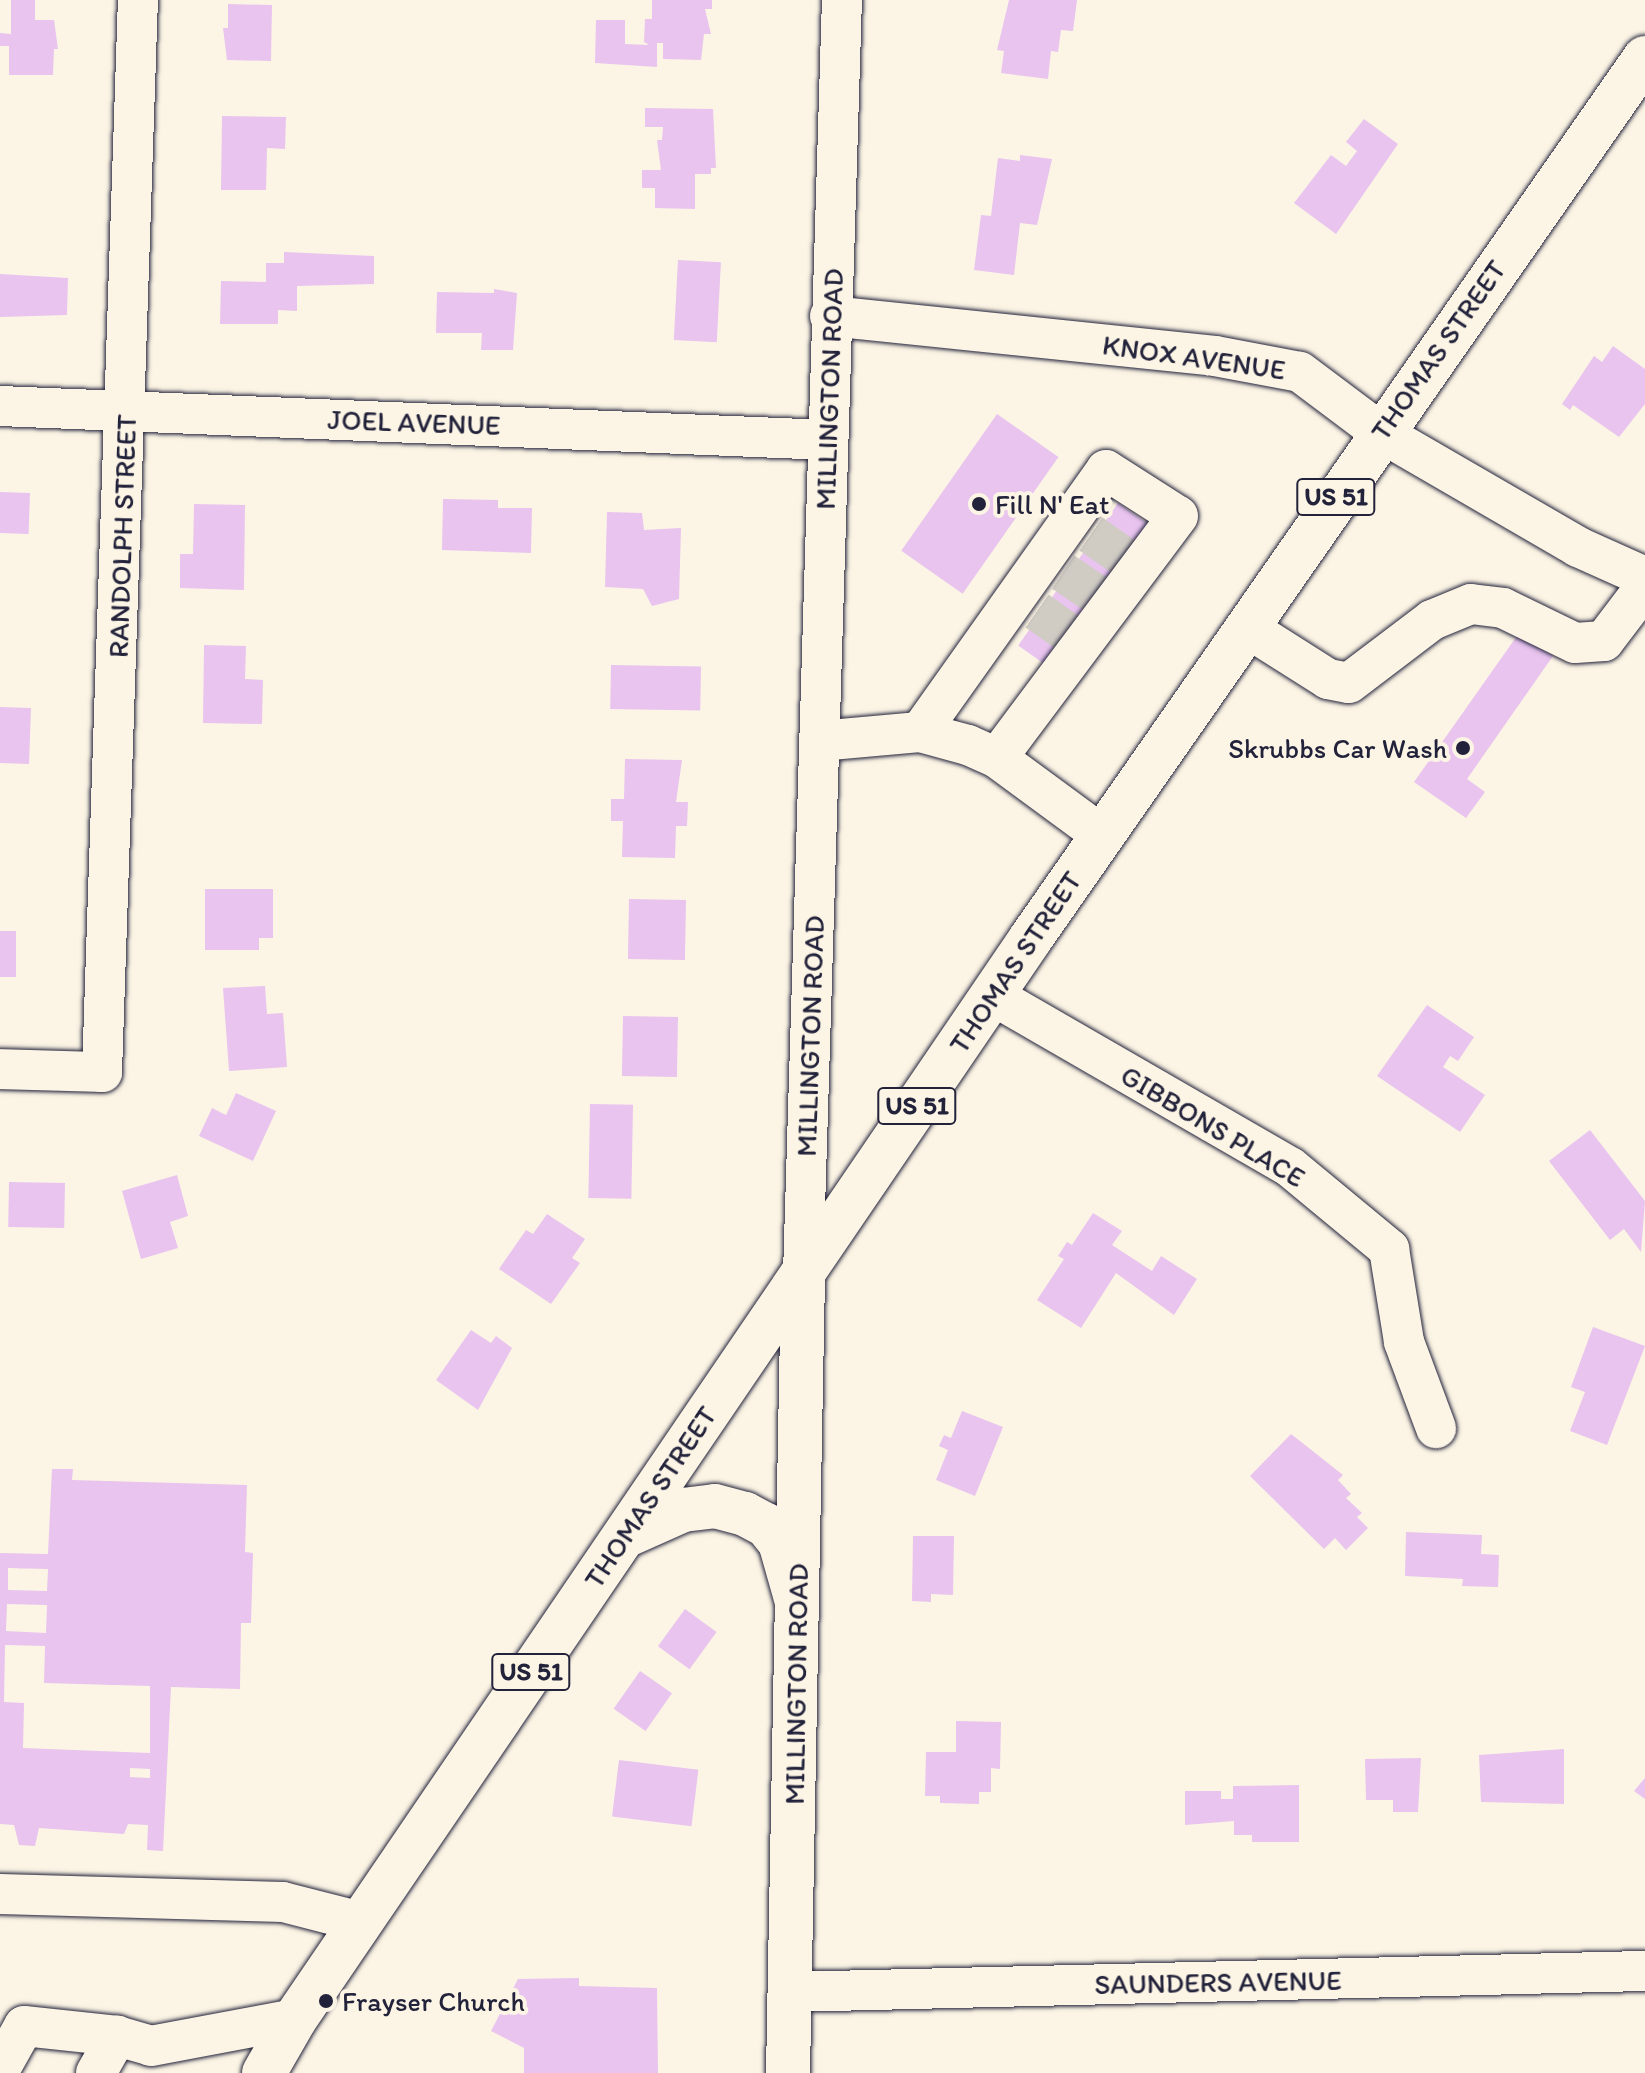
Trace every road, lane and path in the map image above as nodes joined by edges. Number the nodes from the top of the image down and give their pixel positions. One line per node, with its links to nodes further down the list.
1 (138, 0): 6 (street, RANDOLPH STREET)
2 (842, 0): 4 (street, MILLINGTON ROAD)
3 (1645, 58): 7 (main road, THOMAS STREET / US 51)
4 (830, 316): 7 (street, KNOX AVENUE); 8 (street, MILLINGTON ROAD)
5 (0, 406): 6 (street, JOEL AVENUE)
6 (127, 410): 8 (street, JOEL AVENUE); 18 (street, RANDOLPH STREET)
7 (1380, 432): 9 (street, KNOX AVENUE); 12 (main road, THOMAS STREET / US 51)
8 (828, 440): 14 (street, MILLINGTON ROAD)
9 (1645, 577)
10 (1645, 587): 12 (street)
11 (1052, 621): 11 (street); 13 (street); 15 (street)
12 (1246, 627): 16 (main road, THOMAS STREET / US 51)
13 (920, 732): 14 (street); 15 (street)
14 (819, 741): 19 (street, MILLINGTON ROAD)
15 (997, 758): 16 (street)
16 (1102, 835): 17 (main road, THOMAS STREET / US 51)
17 (992, 995): 19 (main road, THOMAS STREET / US 51); 20 (street, GIBBONS PLACE)
18 (0, 1069)
19 (803, 1274): 21 (main road, THOMAS STREET / US 51); 22 (main road, MILLINGTON ROAD)
20 (1436, 1428)
21 (623, 1537): 22 (main road); 24 (main road, THOMAS STREET / US 51)
22 (797, 1602): 26 (main road, MILLINGTON ROAD)
23 (0, 1894): 24 (street)
24 (361, 1922): 27 (main road, THOMAS STREET / US 51)
25 (1645, 1971): 26 (street, SAUNDERS AVENUE)
26 (790, 1992): 32 (main road, MILLINGTON ROAD)
27 (295, 2019): 28 (street); 31 (main road, THOMAS STREET / US 51)
28 (145, 2052): 29 (street); 30 (street)
29 (0, 2069)
30 (96, 2073)
31 (264, 2073)
32 (788, 2073)

